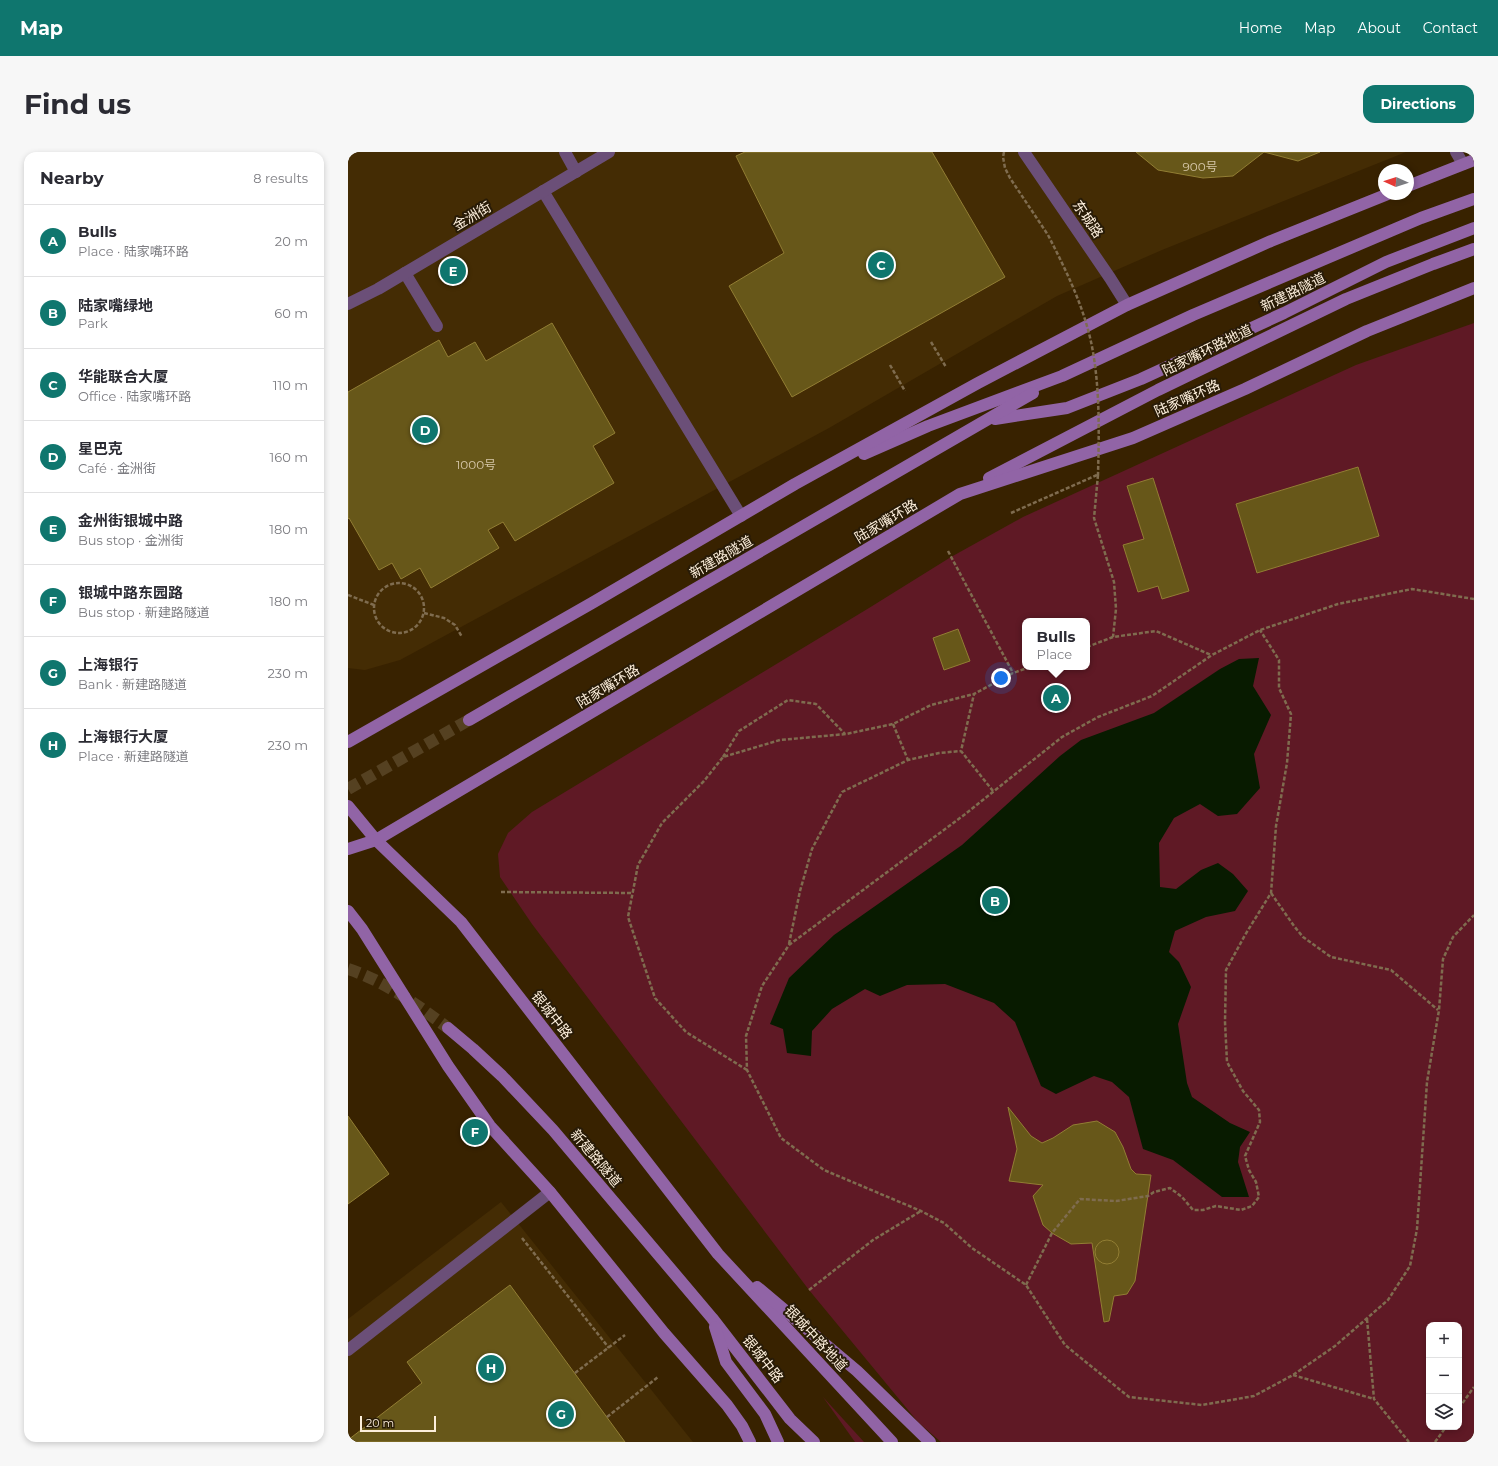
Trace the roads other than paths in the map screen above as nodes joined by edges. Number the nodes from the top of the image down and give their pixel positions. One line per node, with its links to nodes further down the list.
1 (565, 152): 6 (street)
2 (610, 152): 6 (street, 金洲街)
3 (1024, 152): 16 (street, 东城路)
4 (1456, 152): 5 (street)
5 (1468, 162): 7 (main road)
6 (576, 172): 8 (street, 金洲街)
7 (1414, 184)
8 (543, 191): 13 (street, 金洲街); 22 (street)
9 (1378, 198): 16 (main road)
10 (1474, 199): 18 (main road)
11 (1474, 228): 19 (main road, 新建路隧道)
12 (1474, 249): 21 (main road, 陆家嘴环路地道)
13 (406, 272): 15 (street, 金洲街); 17 (street)
14 (1474, 288): 21 (main road, 陆家嘴环路)
15 (348, 304)
16 (1127, 304): 20 (main road)
17 (437, 326)
18 (1062, 376): 19 (main road, 新建路隧道); 20 (main road)
19 (988, 420): 23 (main road, 新建路隧道)
20 (795, 484): 22 (main road)
21 (960, 494): 26 (main road, 陆家嘴环路)
22 (741, 516): 24 (main road)
23 (469, 720)
24 (348, 742)
25 (348, 806): 26 (main road, 银城中路)
26 (376, 840): 27 (main road, 陆家嘴环路); 31 (main road, 银城中路)
27 (348, 850)
28 (348, 911): 30 (main road)
29 (448, 1028): 32 (main road, 新建路隧道)
30 (550, 1192): 33 (street); 35 (main road)
31 (718, 1254): 39 (main road, 银城中路地道); 40 (main road)
32 (712, 1318): 34 (main road, 银城中路); 36 (main road)
33 (348, 1350)
34 (790, 1419): 37 (main road); 38 (main road)
35 (750, 1442)
36 (778, 1442)
37 (802, 1442)
38 (814, 1442)
39 (892, 1442)
40 (930, 1442)

